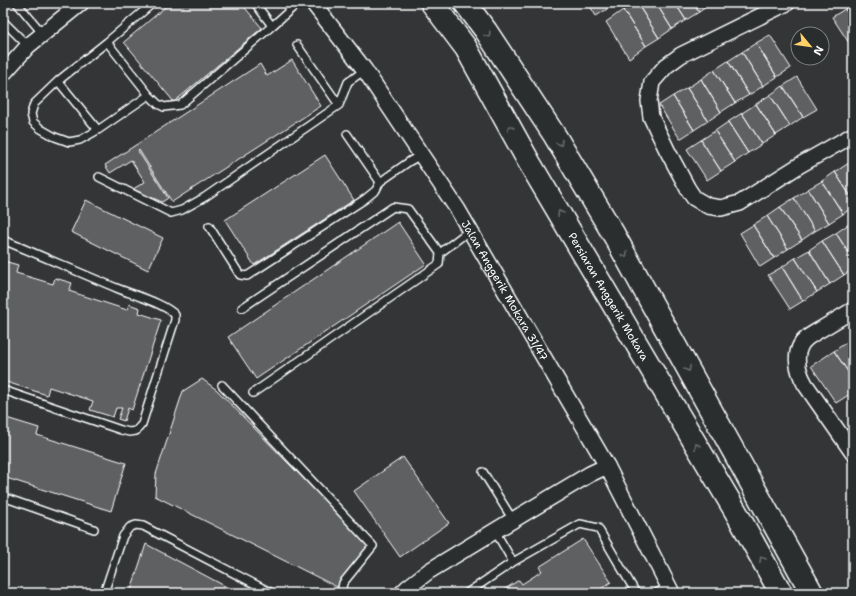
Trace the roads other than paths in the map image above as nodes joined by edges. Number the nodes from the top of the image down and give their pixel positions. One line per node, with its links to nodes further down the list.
1 (17, 3): 12 (lane)
2 (153, 3): 13 (lane)
3 (255, 3): 11 (lane)
4 (298, 3): 11 (lane)
5 (313, 3): 16 (street, Jalan Anggerik Mokara 31/47)
6 (432, 3): 51 (main road, Persiaran Anggerik Mokara, one-way to 6)
7 (465, 3): 52 (main road, one-way to 52)
8 (787, 3): 23 (street)
9 (75, 5): 12 (street)
10 (3, 21): 15 (lane)
11 (272, 26): 19 (lane)
12 (43, 34): 15 (street)
13 (107, 42): 18 (lane); 19 (lane)
14 (297, 45): 20 (lane)
15 (28, 46): 17 (street)
16 (365, 70): 20 (lane); 24 (street, Jalan Anggerik Mokara 31/47)
17 (3, 74)
18 (58, 81): 21 (lane); 21 (lane)
19 (149, 95): 21 (lane)
20 (339, 105): 25 (lane)
21 (98, 130)
22 (348, 134): 26 (lane)
23 (853, 135)
24 (421, 155): 26 (lane); 28 (street, Jalan Anggerik Mokara 31/47)
25 (99, 177)
26 (380, 182): 27 (lane)
27 (209, 226)
28 (470, 230): 30 (lane); 37 (street, Jalan Anggerik Mokara 31/47)
29 (3, 240): 34 (lane)
30 (440, 253): 31 (lane); 35 (lane)
31 (242, 308)
32 (853, 310): 36 (street)
33 (222, 385): 47 (lane)
34 (3, 390)
35 (253, 393)
36 (853, 453)
37 (607, 466): 40 (street); 44 (street, Jalan Anggerik Mokara 31/47)
38 (483, 472): 40 (lane)
39 (3, 497): 41 (lane)
40 (513, 520): 42 (street)
41 (94, 529)
42 (495, 531): 43 (lane); 48 (street)
43 (513, 562): 49 (lane); 50 (lane)
44 (665, 591)
45 (104, 593): 46 (lane)
46 (272, 593)
47 (341, 593)
48 (402, 593)
49 (468, 593)
50 (636, 593)
51 (781, 593)
52 (812, 593)

